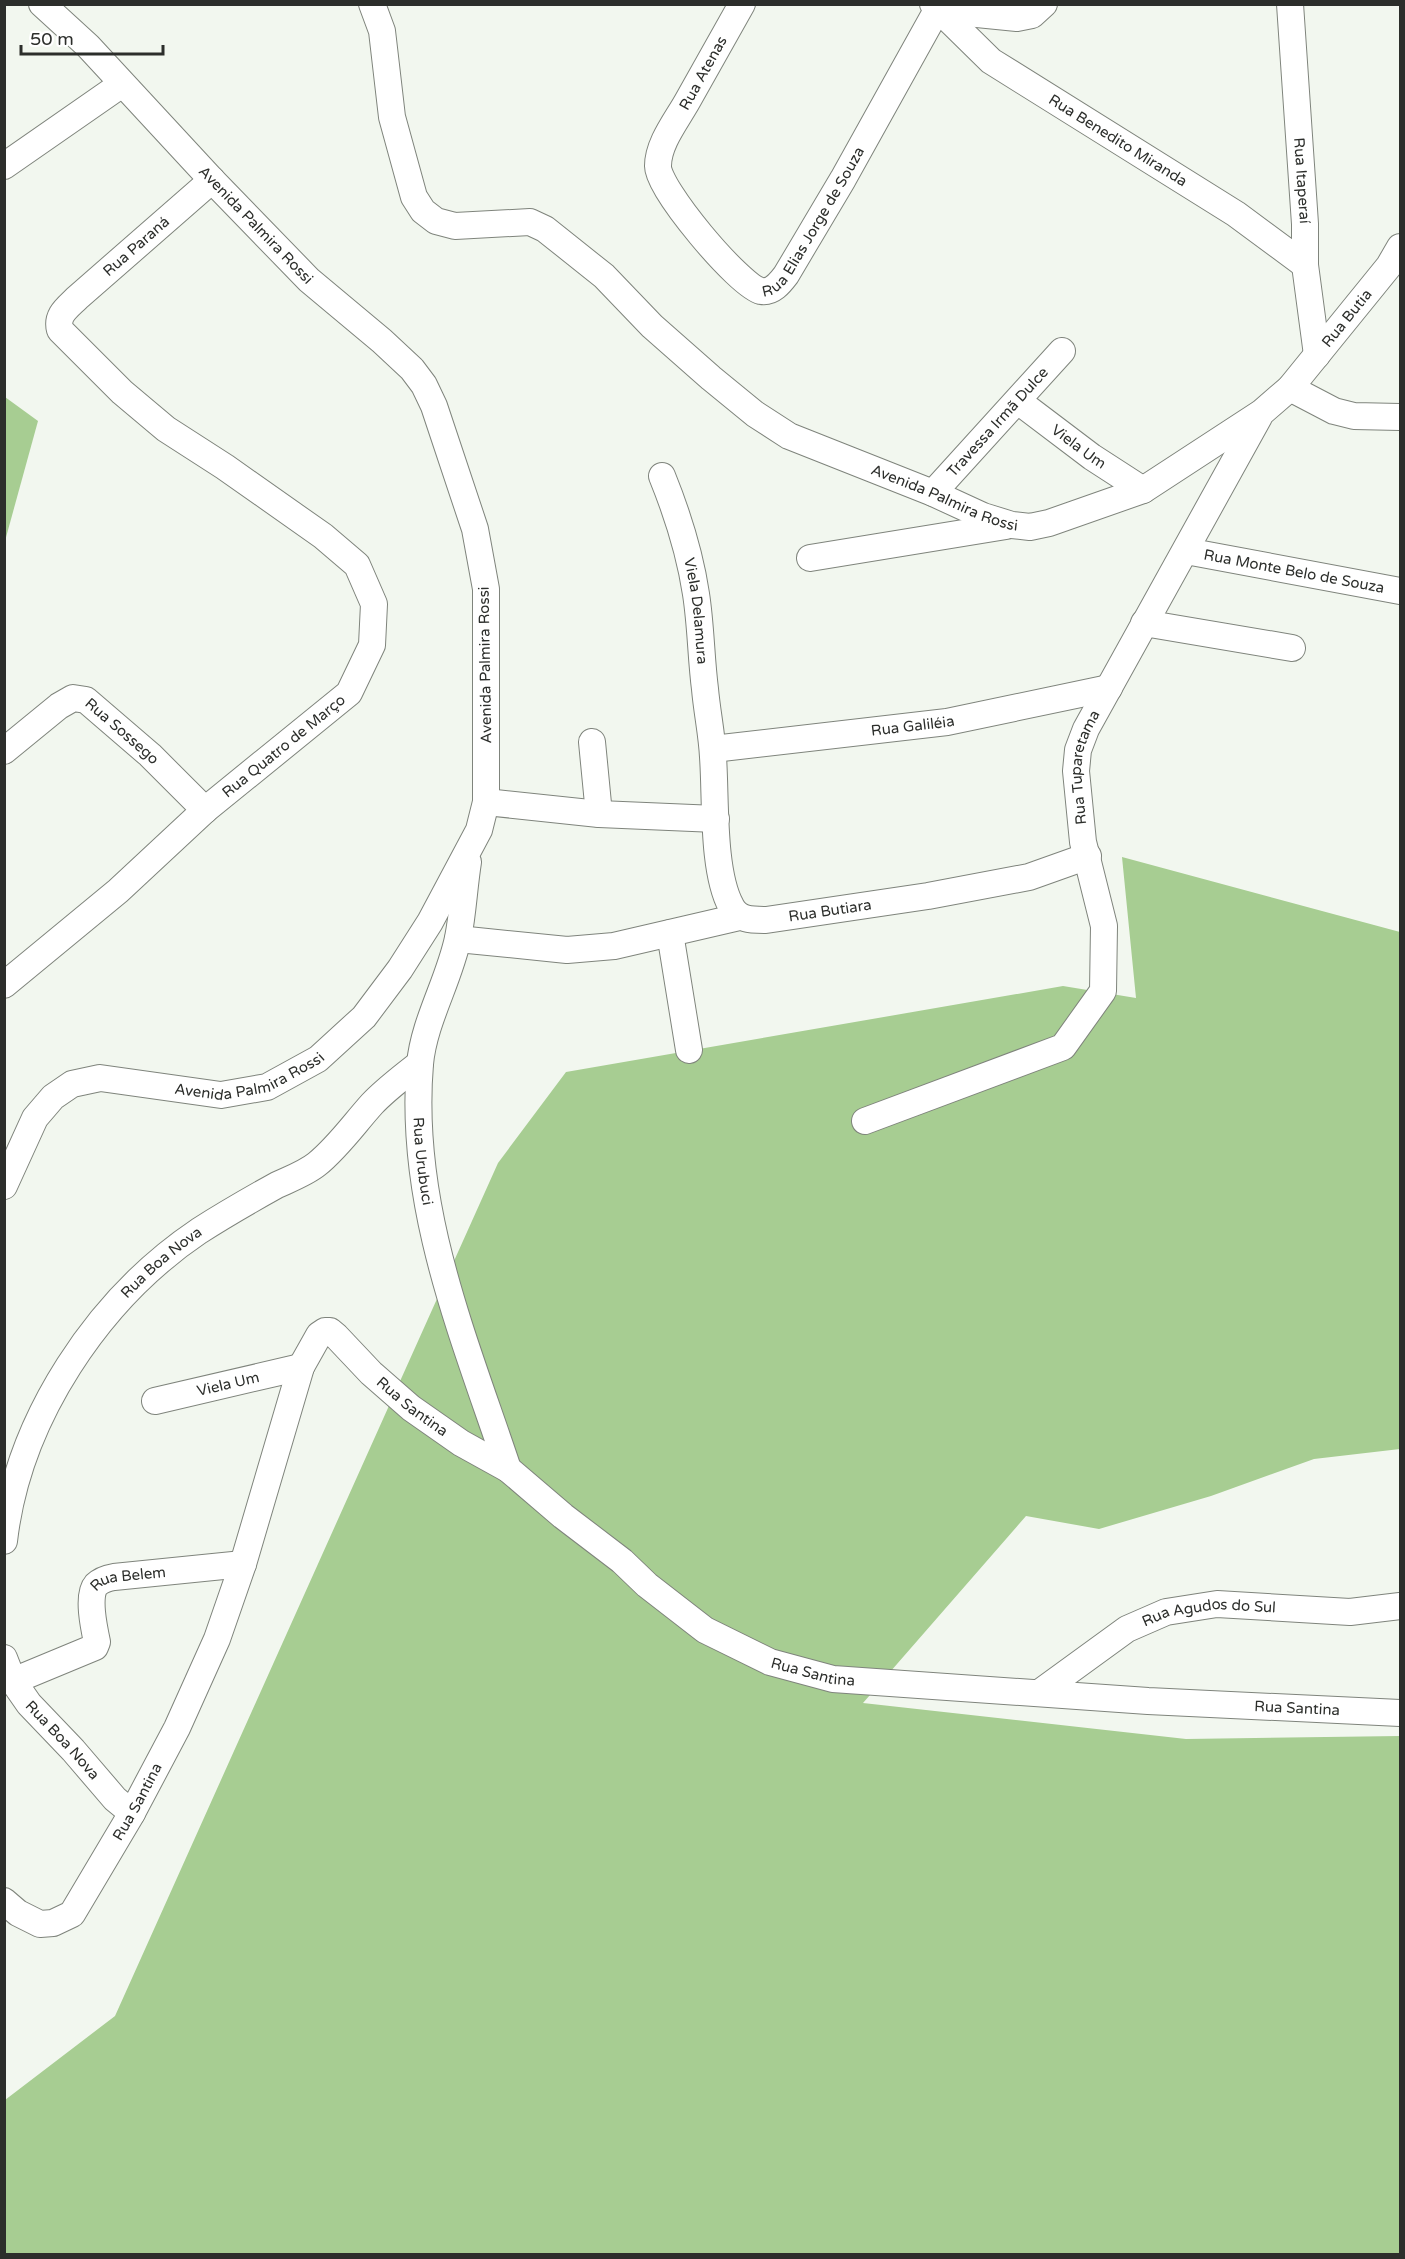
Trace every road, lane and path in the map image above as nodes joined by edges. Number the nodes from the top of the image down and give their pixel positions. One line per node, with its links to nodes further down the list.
1 (42, 4): 7 (street, Avenida Palmira Rossi)
2 (372, 4): 22 (street, Avenida Palmira Rossi)
3 (742, 4): 8 (street, Rua Atenas)
4 (1044, 4): 6 (street)
5 (1290, 4): 12 (street, Rua Itaperaí)
6 (935, 7): 8 (street, Rua Elias Jorge de Souza); 12 (street, Rua Benedito Miranda)
7 (122, 84): 9 (street); 10 (street, Avenida Palmira Rossi)
8 (665, 141)
9 (4, 166)
10 (212, 180): 13 (street, Rua Paraná); 33 (street, Avenida Palmira Rossi)
11 (1401, 247): 15 (street, Rua Butia)
12 (1305, 265): 15 (street, Rua Itaperaí)
13 (62, 314): 34 (street, Rua Quatro de Março)
14 (1062, 351): 17 (street, Travessa Irmã Dulce)
15 (1317, 356): 16 (street, Rua Butia)
16 (1290, 388): 18 (street, Avenida Palmira Rossi); 19 (street)
17 (1018, 401): 21 (street, Viela Um); 22 (street, Travessa Irmã Dulce)
18 (1261, 413): 21 (street, Avenida Palmira Rossi); 24 (street, Rua Tuparetama)
19 (1401, 417)
20 (662, 476): 31 (street, Viela Delamura)
21 (1143, 490): 23 (street, Avenida Palmira Rossi)
22 (933, 493): 23 (street, Avenida Palmira Rossi)
23 (1012, 525): 25 (street)
24 (1186, 550): 26 (street, Rua Monte Belo de Souza); 27 (street, Rua Tuparetama)
25 (810, 558)
26 (1401, 591)
27 (1144, 623): 28 (street); 29 (street, Rua Tuparetama)
28 (1292, 648)
29 (1109, 688): 31 (street, Rua Galiléia); 38 (street, Rua Tuparetama)
30 (592, 742): 35 (street)
31 (713, 749): 36 (street)
32 (4, 751): 34 (street, Rua Sossego)
33 (486, 802): 35 (street); 37 (street, Avenida Palmira Rossi)
34 (205, 810): 42 (street, Rua Quatro de Março)
35 (599, 814): 36 (street)
36 (716, 819): 39 (street)
37 (469, 846): 41 (street, Rua Urubuci); 46 (street, Avenida Palmira Rossi)
38 (1088, 856): 39 (street, Rua Butiara); 45 (street, Rua Tuparetama)
39 (739, 917): 40 (street, Rua Butiara)
40 (670, 933): 41 (street, Rua Butiara); 43 (street)
41 (458, 939): 44 (street, Rua Urubuci)
42 (4, 985)
43 (689, 1050)
44 (420, 1063): 49 (street, Rua Urubuci); 50 (street, Rua Boa Nova)
45 (865, 1121)
46 (4, 1186)
47 (301, 1367): 48 (street, Viela Um); 49 (street, Rua Santina); 51 (street, Rua Santina)
48 (155, 1401)
49 (508, 1469): 54 (street, Rua Santina)
50 (4, 1541)
51 (243, 1564): 53 (street, Rua Belem); 56 (street, Rua Santina)
52 (1401, 1606): 54 (street, Rua Agudos do Sul)
53 (9, 1670): 56 (street, Rua Boa Nova)
54 (1039, 1693): 55 (street, Rua Santina)
55 (1401, 1713)
56 (132, 1813): 57 (street, Rua Santina)
57 (4, 1901)

